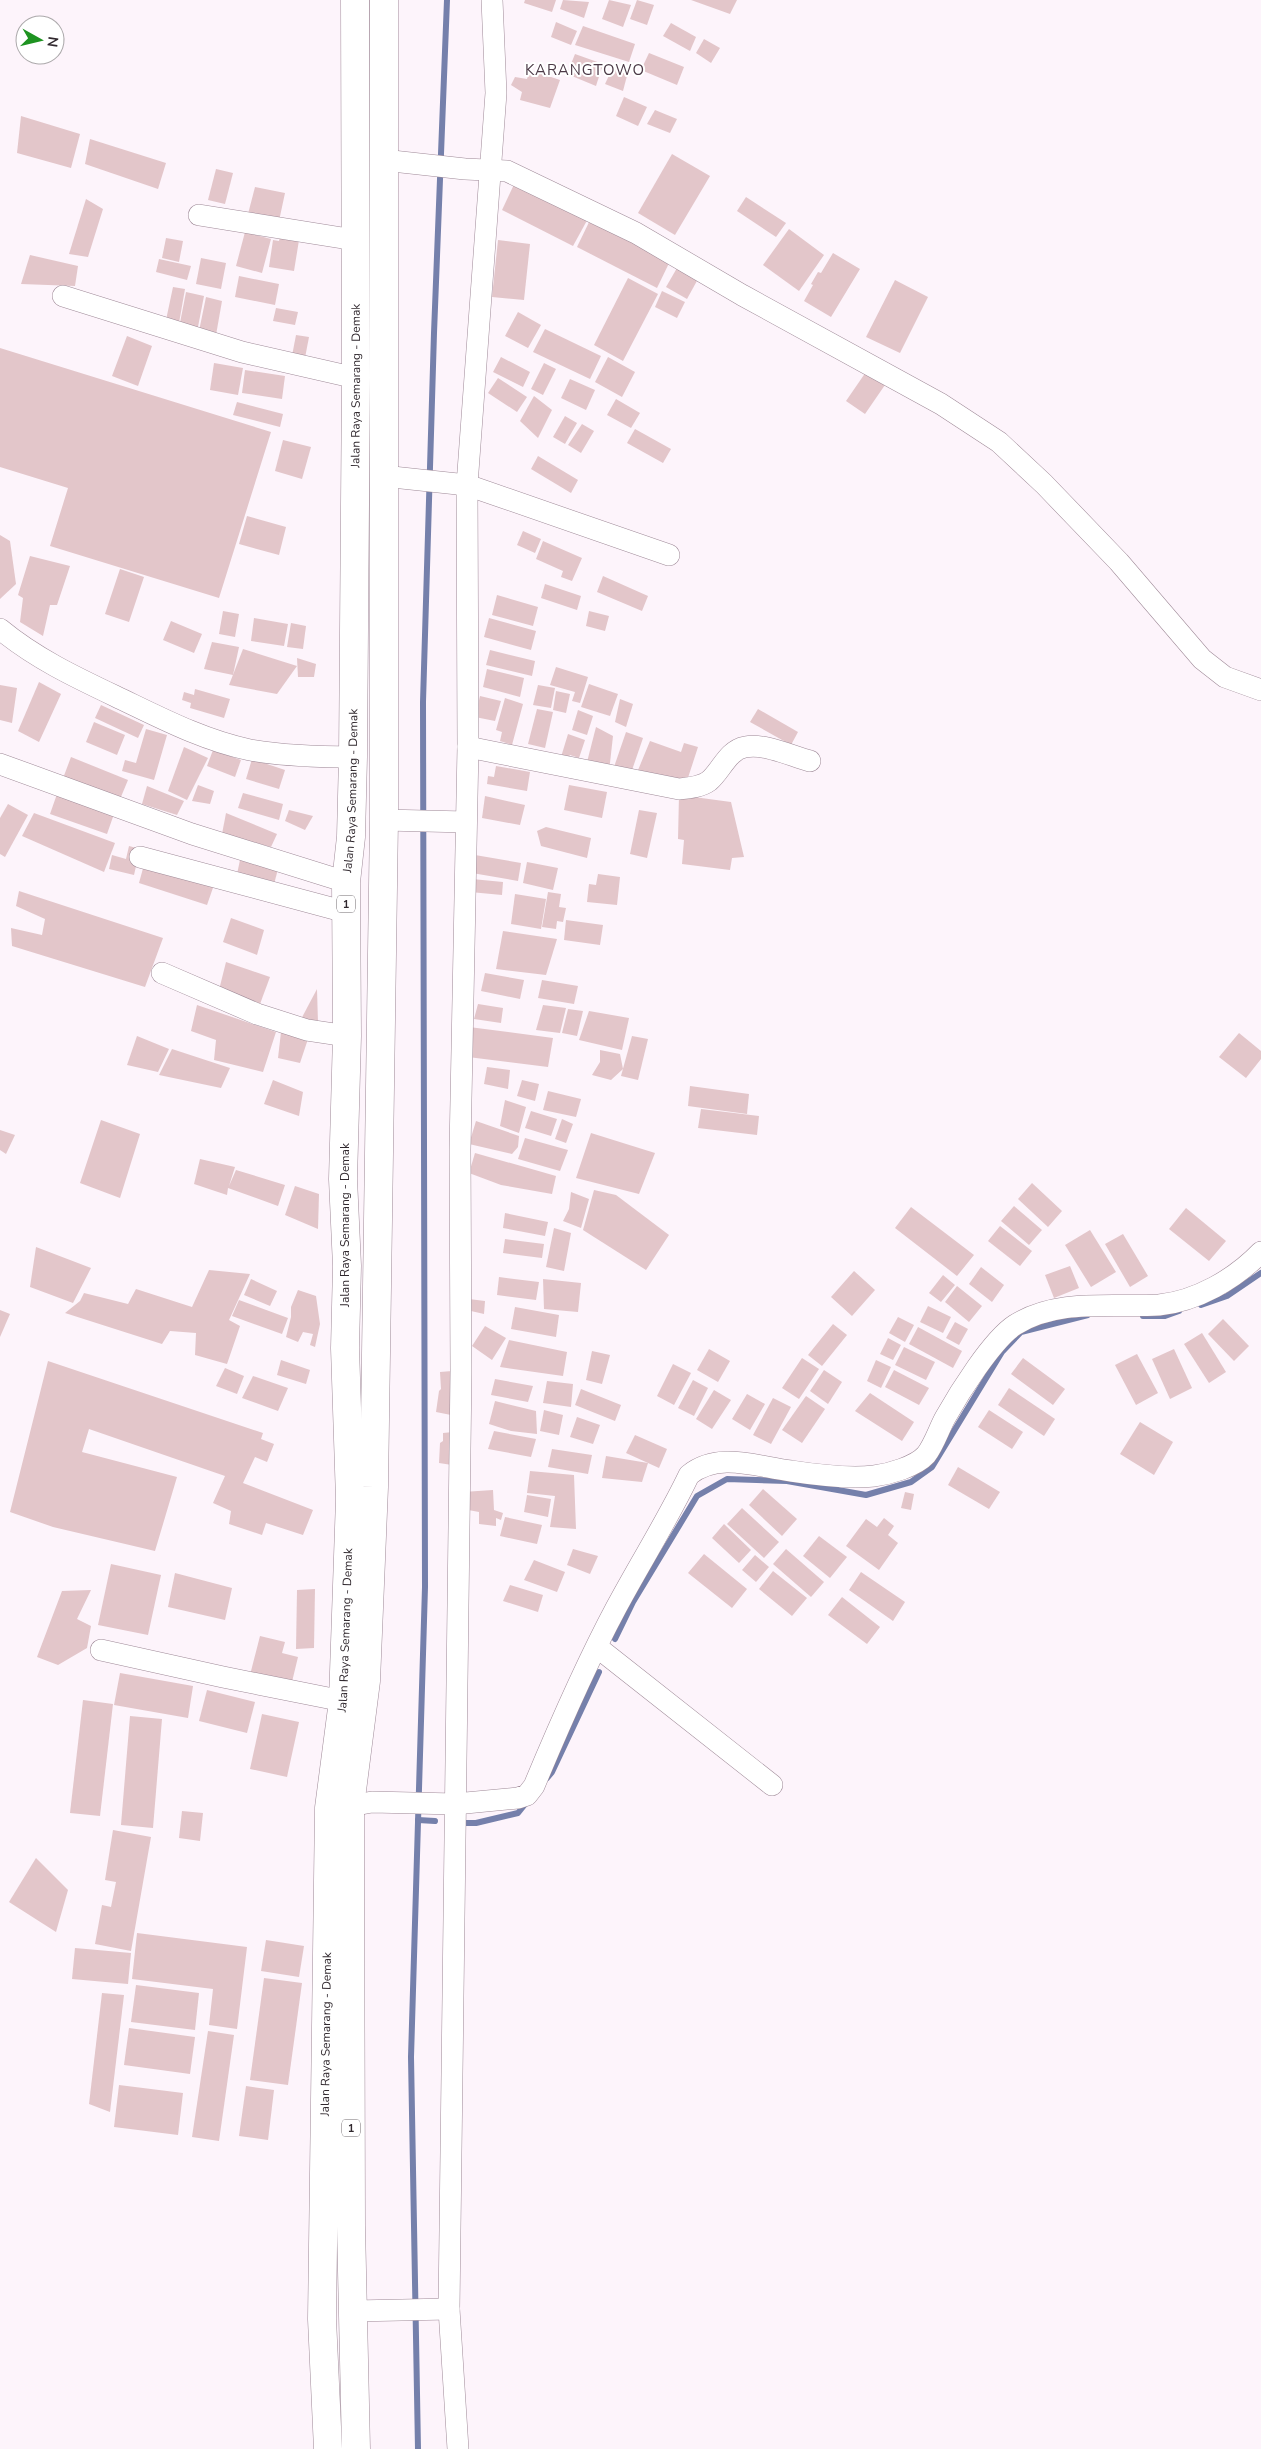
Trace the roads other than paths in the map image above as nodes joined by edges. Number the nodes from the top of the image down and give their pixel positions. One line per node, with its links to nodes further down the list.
1 (355, 0): 7 (highway, Jalan Raya Semarang - Demak / 1)
2 (384, 0): 4 (highway, Jalan Raya Semarang - Demak / 1)
3 (492, 0): 5 (street)
4 (383, 160): 5 (street); 10 (highway, Jalan Raya Semarang - Demak / 1)
5 (491, 172): 11 (street); 16 (street)
6 (199, 215): 7 (street)
7 (355, 240): 9 (highway, Jalan Raya Semarang - Demak / 1)
8 (63, 296): 9 (street)
9 (356, 378): 13 (highway, Jalan Raya Semarang - Demak / 1)
10 (391, 476): 11 (street); 14 (highway, Jalan Raya Semarang - Demak / 1)
11 (463, 485): 12 (street); 17 (street)
12 (669, 555)
13 (353, 601): 14 (highway); 18 (highway, Jalan Raya Semarang - Demak / 1)
14 (382, 602): 21 (highway, Jalan Raya Semarang - Demak / 1)
15 (0, 630): 18 (street)
16 (1261, 690)
17 (468, 748): 19 (street); 22 (street)
18 (353, 757): 24 (highway, Jalan Raya Semarang - Demak / 1)
19 (810, 762)
20 (0, 764): 24 (street)
21 (389, 820): 22 (street); 33 (highway, Jalan Raya Semarang - Demak / 1)
22 (461, 822): 34 (street)
23 (140, 857): 25 (street)
24 (346, 882): 25 (highway, Jalan Raya Semarang - Demak / 1)
25 (346, 912): 27 (highway, Jalan Raya Semarang - Demak / 1)
26 (162, 973): 27 (street)
27 (347, 1036): 31 (highway, Jalan Raya Semarang - Demak / 1)
28 (1261, 1252): 29 (street)
29 (597, 1647): 32 (street); 34 (street)
30 (101, 1650): 31 (street)
31 (343, 1701): 37 (highway, Jalan Raya Semarang - Demak / 1)
32 (772, 1785)
33 (361, 1804): 34 (street); 36 (highway, Jalan Raya Semarang - Demak / 1)
34 (454, 1804): 35 (street)
35 (443, 2309): 36 (street); 39 (street)
36 (354, 2311): 38 (highway, Jalan Raya Semarang - Demak / 1)
37 (328, 2449)
38 (356, 2449)
39 (458, 2449)

